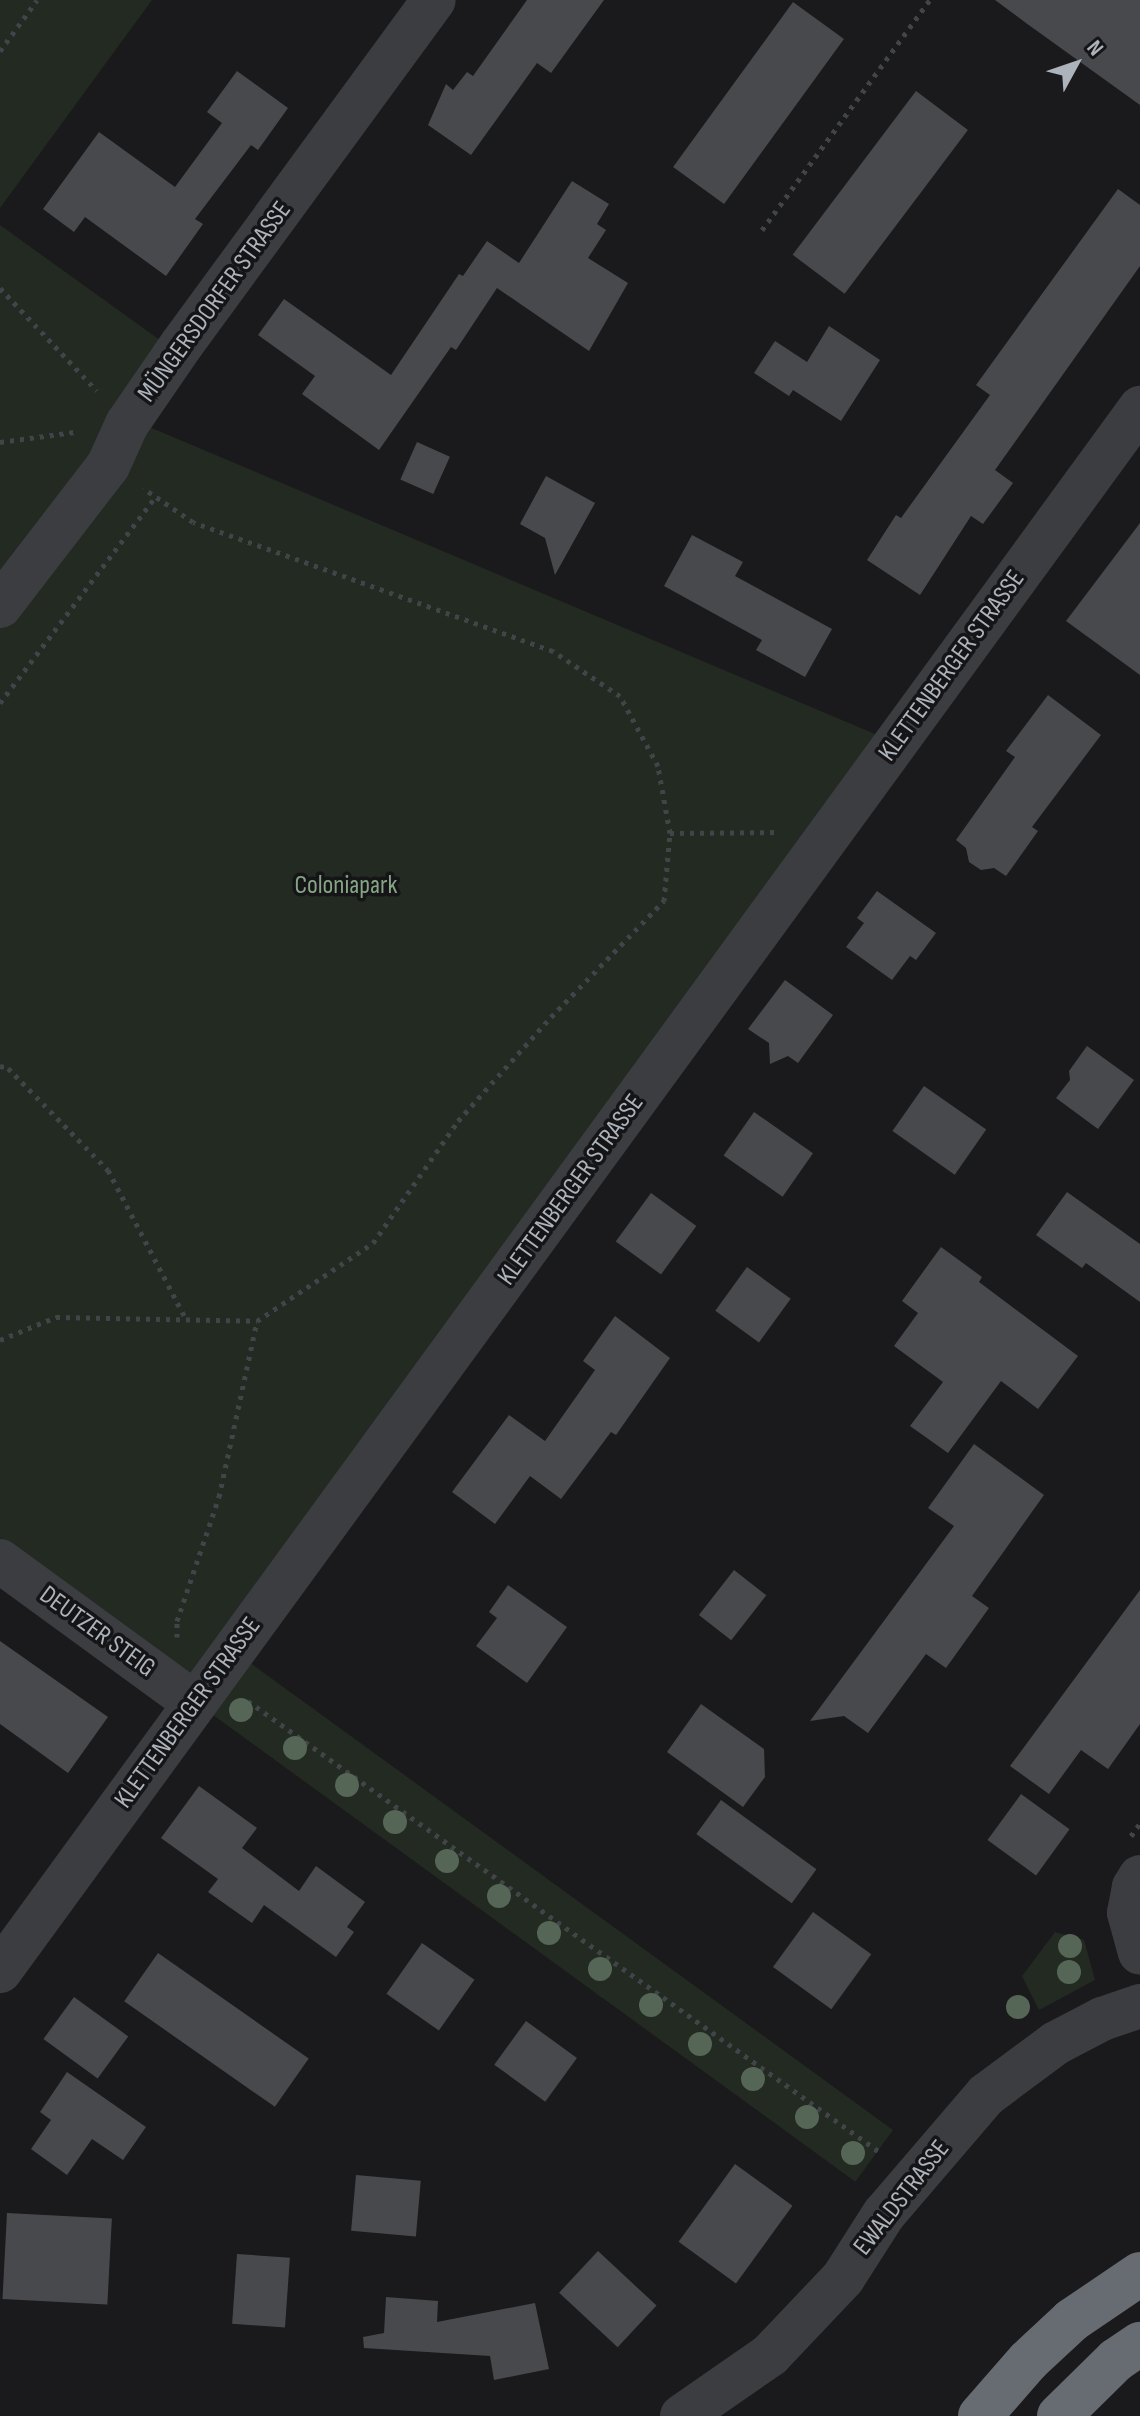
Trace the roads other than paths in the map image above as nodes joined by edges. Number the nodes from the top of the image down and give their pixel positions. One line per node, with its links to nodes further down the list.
1 (434, 0): 3 (street, MÜNGERSDORFER STRASSE)
2 (1140, 408): 5 (street, KLETTENBERGER STRASSE)
3 (0, 606)
4 (0, 1561): 5 (street, DEUTZER STEIG)
5 (195, 1691): 8 (street, KLETTENBERGER STRASSE)
6 (1140, 1877): 7 (street)
7 (1140, 1953)
8 (0, 1971)
9 (1140, 2006): 12 (street, EWALDSTRASSE)
10 (1140, 2274): 13 (highway)
11 (1140, 2344): 14 (highway)
12 (682, 2416)
13 (980, 2416)
14 (1059, 2416)

